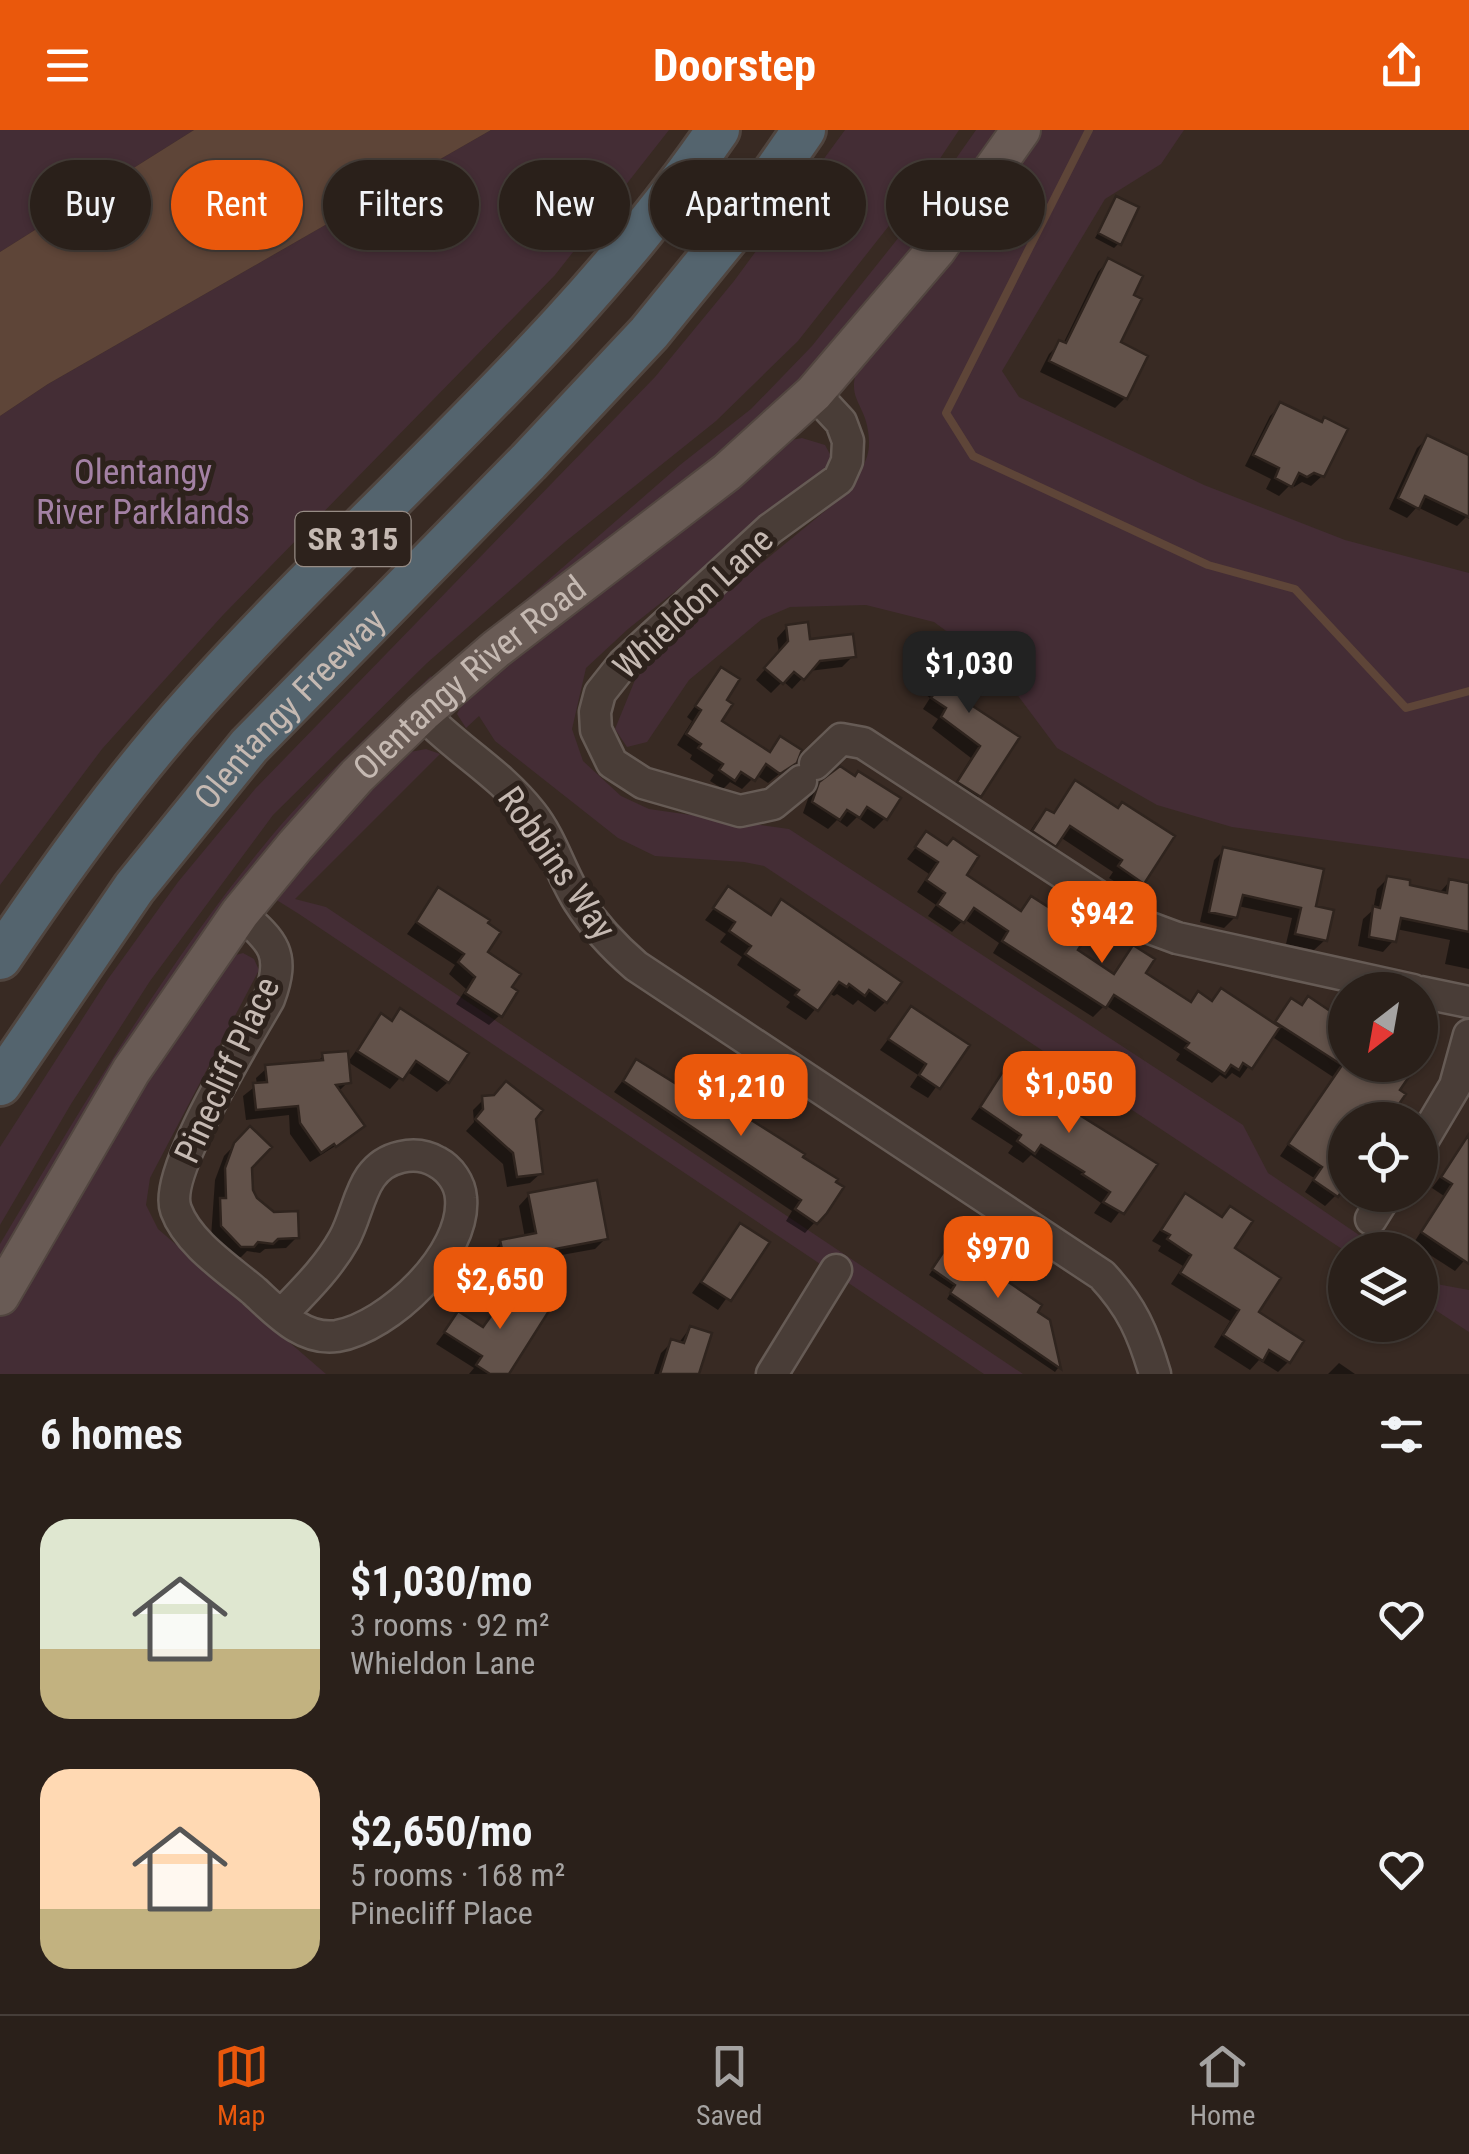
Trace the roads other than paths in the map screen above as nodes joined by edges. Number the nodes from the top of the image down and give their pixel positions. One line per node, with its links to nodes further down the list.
1 (718, 130): 7 (highway, Olentangy Freeway / SR 315)
2 (804, 130): 12 (highway, Olentangy Freeway / SR 315)
3 (1021, 130): 4 (main road, Olentangy River Road)
4 (814, 393): 5 (main road, Olentangy River Road); 8 (street, Whieldon Lane)
5 (422, 713): 6 (main road, Olentangy River Road); 18 (street, Robbins Way)
6 (240, 913): 15 (main road, Olentangy River Road); 16 (street, Pinecliff Place)
7 (0, 958)
8 (1331, 972)
9 (1438, 996): 10 (street)
10 (1469, 1002)
11 (1469, 1036): 13 (street)
12 (0, 1084)
13 (1438, 1114)
14 (836, 1270): 17 (street)
15 (0, 1296)
16 (281, 1316): 16 (street, Pinecliff Place)
17 (772, 1374)
18 (1156, 1374)

